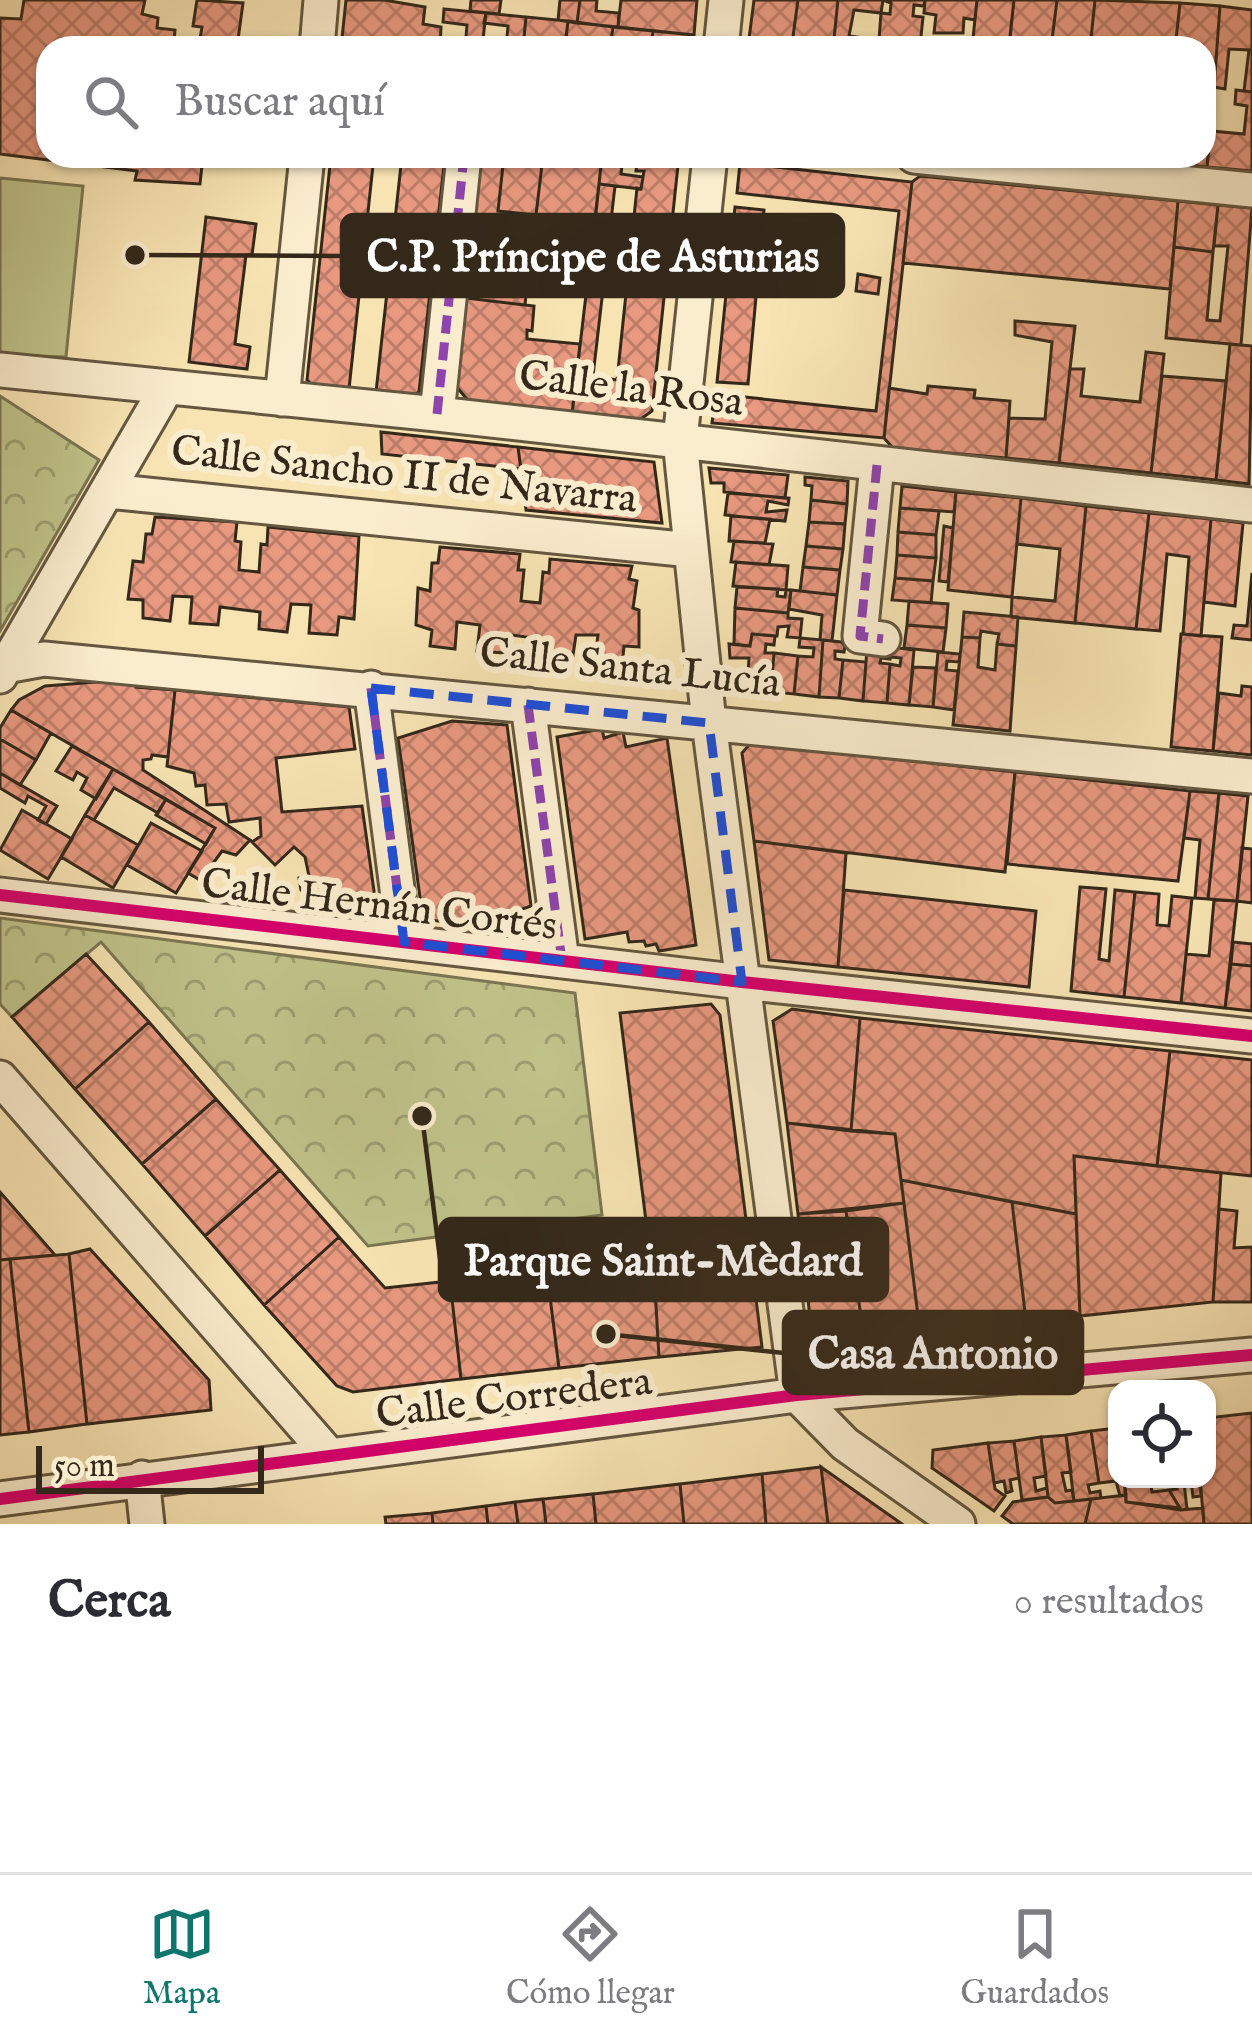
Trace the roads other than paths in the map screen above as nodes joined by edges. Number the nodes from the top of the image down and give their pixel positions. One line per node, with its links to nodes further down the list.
1 (321, 0): 3 (street)
2 (726, 0): 4 (street)
3 (318, 36)
4 (722, 36)
5 (306, 168): 12 (street)
6 (463, 168): 13 (street)
7 (709, 168): 14 (street)
8 (1033, 168): 9 (street)
9 (1252, 190)
10 (0, 370): 11 (street, Calle la Rosa)
11 (167, 387): 12 (street, Calle la Rosa); 16 (street)
12 (282, 398): 13 (street, Calle la Rosa)
13 (437, 414): 14 (street, Calle la Rosa)
14 (680, 440): 15 (street, Calle la Rosa); 18 (street)
15 (877, 465): 17 (street, Calle la Rosa); 19 (street)
16 (108, 491): 18 (street, Calle Sancho II de Navarra); 20 (street)
17 (1252, 505)
18 (692, 550): 23 (street)
19 (883, 639)
20 (1, 671): 21 (street, Calle Santa Lucía)
21 (371, 688): 22 (street, Calle Santa Lucía); 26 (street)
22 (528, 705): 23 (street, Calle Santa Lucía); 27 (street)
23 (709, 723): 24 (street, Calle Santa Lucía); 28 (street)
24 (1252, 776)
25 (0, 895): 26 (street, Calle Hernán Cortés)
26 (404, 942): 27 (street, Calle Hernán Cortés)
27 (562, 961): 28 (street, Calle Hernán Cortés)
28 (742, 982): 29 (street, Calle Hernán Cortés); 32 (street)
29 (1252, 1036)
30 (0, 1078): 33 (street)
31 (1252, 1355): 32 (street, Calle Corredera)
32 (797, 1395): 33 (street, Calle Corredera); 37 (street)
33 (330, 1456): 34 (street, Calle Corredera)
34 (142, 1478): 35 (street, Calle Corredera); 36 (street)
35 (0, 1498)
36 (147, 1524)
37 (958, 1524)

